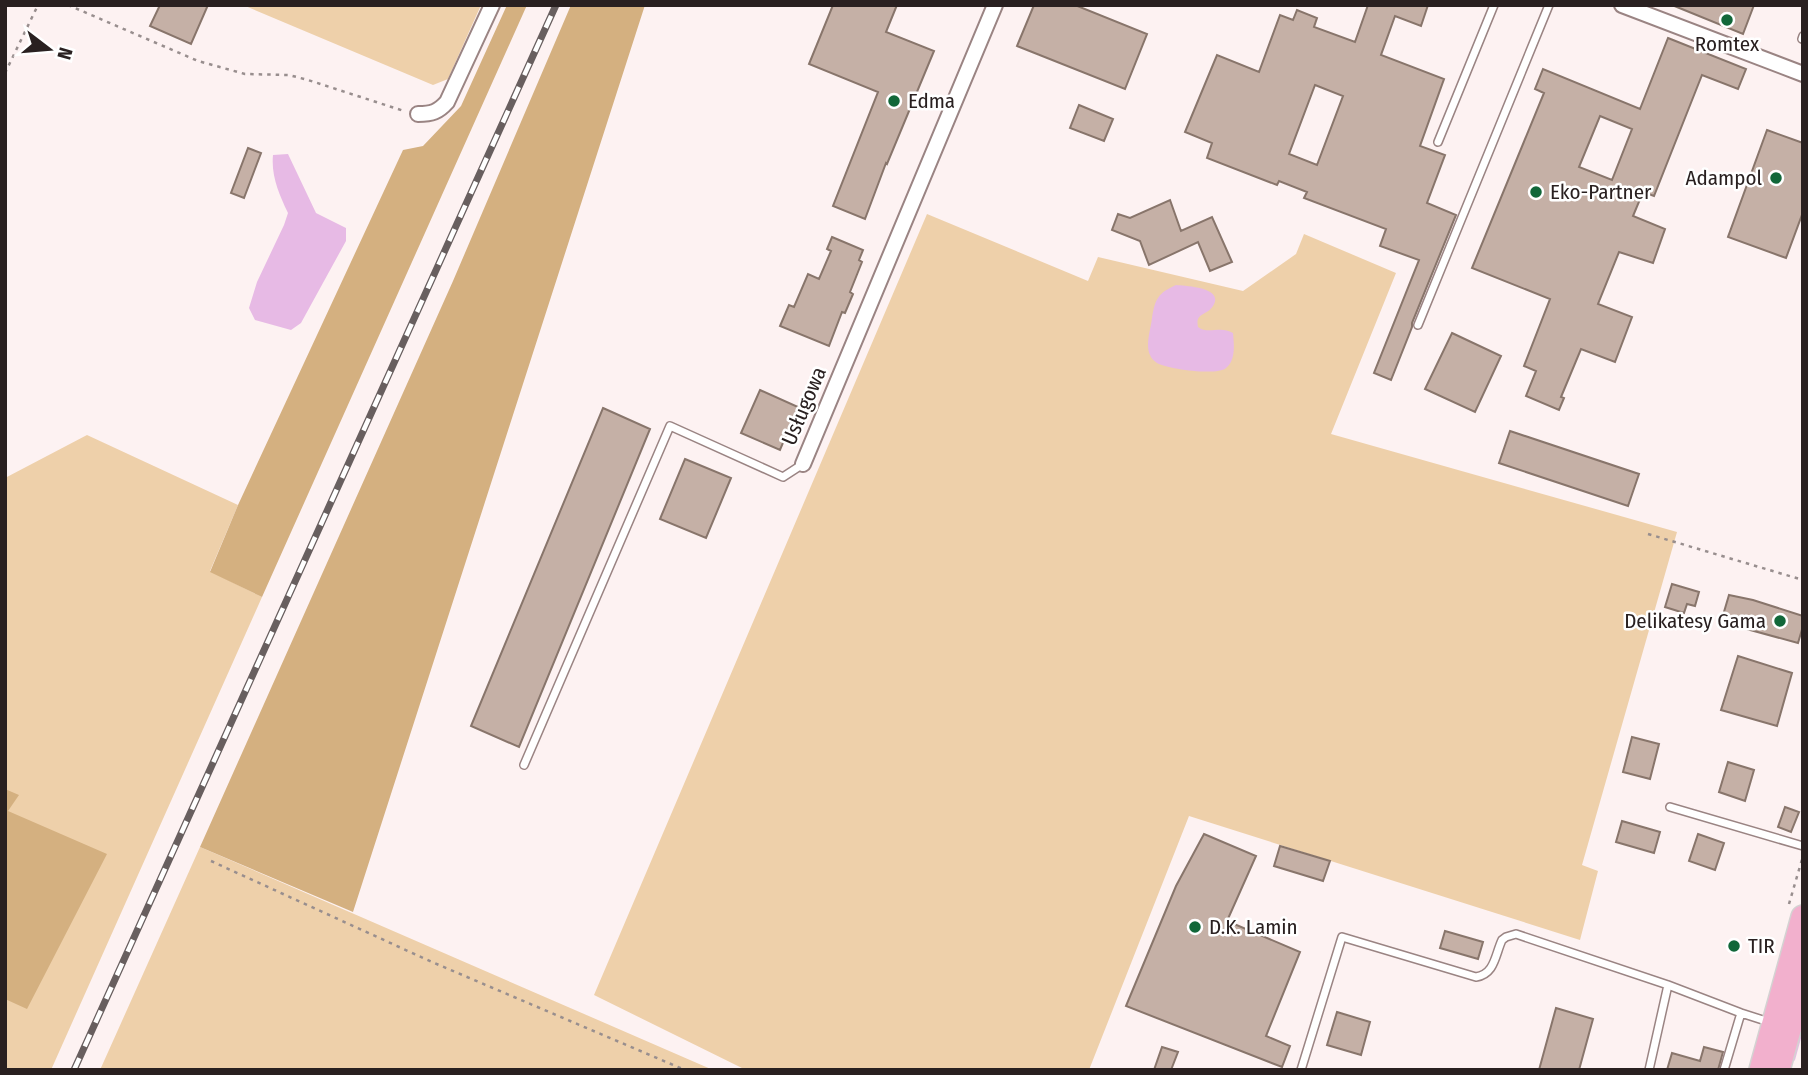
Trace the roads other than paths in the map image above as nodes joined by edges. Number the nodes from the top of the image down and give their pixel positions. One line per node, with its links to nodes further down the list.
1 (492, 5): 7 (street)
2 (995, 5): 10 (street, Usługowa)
3 (1494, 5): 8 (lane)
4 (1549, 5): 9 (lane)
5 (1622, 5): 6 (street)
6 (1803, 74)
7 (418, 114)
8 (1438, 142)
9 (1418, 325)
10 (803, 464): 11 (lane, Usługowa)
11 (524, 765)
12 (1670, 807): 13 (lane)
13 (1803, 846)
14 (1803, 917): 15 (main road)
15 (1799, 967): 18 (main road)
16 (1668, 985): 17 (lane); 19 (lane); 20 (lane)
17 (1741, 1013): 18 (lane); 21 (lane)
18 (1791, 1016): 22 (main road); 23 (main road); 24 (main road)
19 (1301, 1070)
20 (1649, 1070)
21 (1724, 1070)
22 (1760, 1070)
23 (1768, 1070)
24 (1778, 1070)

